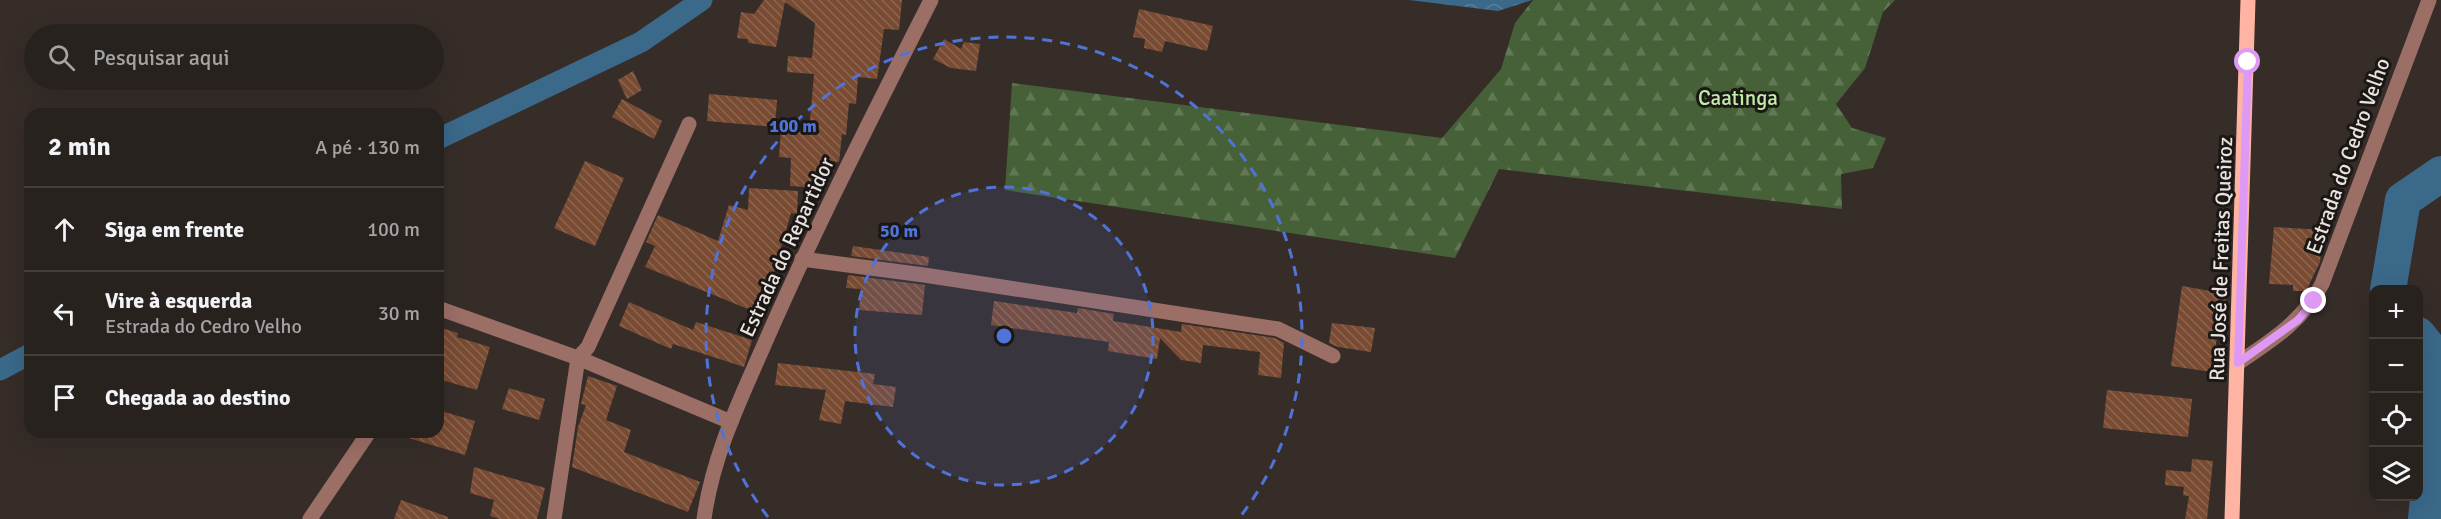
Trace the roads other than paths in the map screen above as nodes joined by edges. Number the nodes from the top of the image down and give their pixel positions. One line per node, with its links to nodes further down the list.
1 (931, 0): 5 (street, Estrada do Repartidor)
2 (2248, 0): 9 (main road, Rua José de Freitas Queiroz)
3 (2429, 0): 9 (street, Estrada do Cedro Velho)
4 (689, 124): 8 (street)
5 (802, 259): 7 (street); 10 (street, Estrada do Repartidor)
6 (444, 310): 8 (street)
7 (1333, 356)
8 (578, 357): 10 (street); 13 (street)
9 (2238, 363): 15 (main road, Rua José de Freitas Queiroz)
10 (731, 422): 14 (street, Estrada do Repartidor)
11 (365, 438): 12 (street)
12 (310, 519)
13 (554, 519)
14 (704, 519)
15 (2232, 519)

